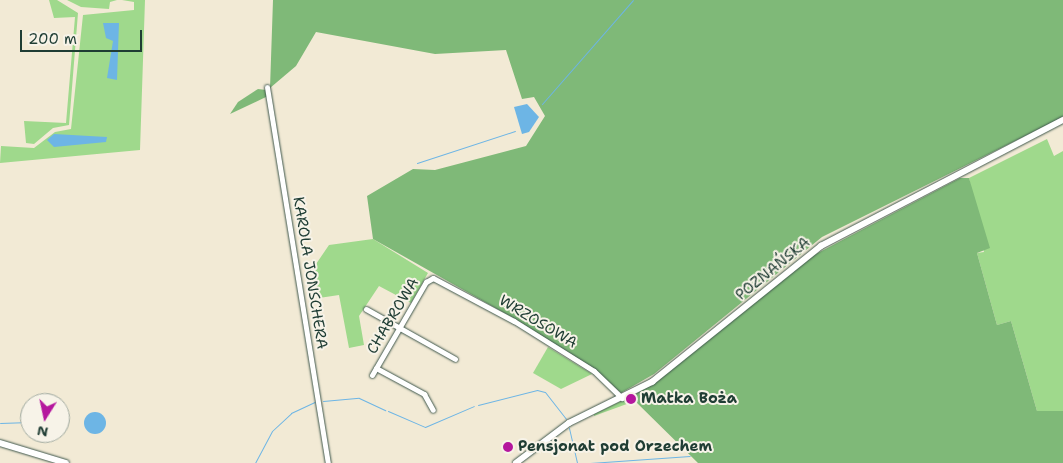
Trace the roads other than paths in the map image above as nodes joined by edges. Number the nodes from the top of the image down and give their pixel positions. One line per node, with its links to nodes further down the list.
1 (267, 87): 13 (street, KAROLA JONSCHERA)
2 (1063, 120): 9 (street, POZNAŃSKA)
3 (433, 278): 5 (street, CHABROWA); 9 (street, WRZOSOWA)
4 (366, 309): 5 (street)
5 (400, 328): 6 (street); 7 (street, CHABROWA)
6 (455, 359)
7 (376, 368): 8 (street, CHABROWA); 10 (street, CHABROWA)
8 (372, 375)
9 (622, 398): 14 (street, POZNAŃSKA)
10 (433, 410)
11 (0, 444): 12 (street)
12 (66, 463)
13 (328, 463)
14 (516, 463)

